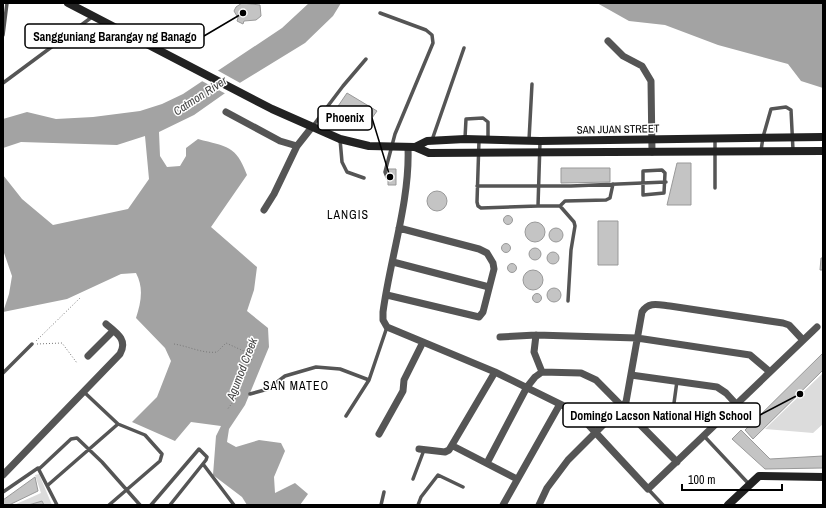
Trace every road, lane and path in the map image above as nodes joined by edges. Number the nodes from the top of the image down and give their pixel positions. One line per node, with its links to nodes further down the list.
1 (7, 3): 5 (lane)
2 (68, 3): 4 (main road, SAN JUAN STREET)
3 (380, 13): 25 (lane)
4 (92, 16): 9 (lane); 12 (main road, SAN JUAN STREET)
5 (3, 35)
6 (608, 41): 19 (street)
7 (464, 48): 21 (lane)
8 (366, 59): 12 (lane)
9 (3, 83)
10 (532, 84): 22 (lane)
11 (226, 112): 24 (street)
12 (312, 127): 16 (main road, SAN JUAN STREET); 24 (street)
13 (763, 137): 14 (main road, SAN JUAN STREET); 14 (lane); 20 (main road, SAN JUAN STREET); 28 (lane)
14 (793, 137): 15 (main road, SAN JUAN STREET); 27 (lane)
15 (823, 137)
16 (340, 139): 25 (main road, SAN JUAN STREET); 35 (lane)
17 (465, 139): 18 (main road, SAN JUAN STREET); 18 (lane); 21 (main road, SAN JUAN STREET)
18 (484, 139): 22 (main road, SAN JUAN STREET); 32 (lane)
19 (652, 139): 20 (main road, SAN JUAN STREET); 23 (main road, SAN JUAN STREET); 30 (street)
20 (714, 139): 31 (lane)
21 (431, 140): 26 (main road, SAN JUAN STREET)
22 (529, 140): 23 (main road, SAN JUAN STREET)
23 (540, 140): 33 (lane)
24 (297, 146): 44 (street)
25 (391, 147): 26 (main road, SAN JUAN STREET); 34 (lane)
26 (412, 148): 32 (main road, SAN JUAN STREET); 45 (street)
27 (793, 150): 28 (main road, SAN JUAN STREET); 29 (main road, SAN JUAN STREET)
28 (762, 151): 31 (main road, SAN JUAN STREET)
29 (823, 151)
30 (652, 152): 31 (main road, SAN JUAN STREET); 33 (main road, SAN JUAN STREET)
31 (714, 152): 41 (lane)
32 (479, 153): 33 (main road, SAN JUAN STREET); 39 (lane)
33 (539, 153): 40 (lane)
34 (387, 177)
35 (364, 178)
36 (642, 182): 37 (lane); 37 (lane); 37 (lane); 38 (lane)
37 (666, 182)
38 (613, 184): 40 (lane); 43 (lane)
39 (477, 186): 40 (lane); 42 (lane)
40 (538, 186): 42 (lane)
41 (715, 188)
42 (538, 206): 43 (lane)
43 (560, 206): 50 (lane)
44 (264, 210)
45 (399, 228): 46 (street); 47 (street)
46 (393, 262): 47 (street); 48 (street)
47 (489, 287): 48 (street)
48 (386, 295): 52 (street)
49 (80, 298): 60 (path)
50 (568, 301)
51 (106, 324): 54 (street)
52 (387, 327): 59 (street); 69 (lane)
53 (817, 327): 58 (street)
54 (113, 330): 62 (street); 72 (street)
55 (536, 335): 56 (street); 57 (street); 65 (street)
56 (500, 336)
57 (637, 338): 58 (street); 66 (street); 68 (street)
58 (803, 340): 66 (street)
59 (423, 342): 64 (street); 84 (street)
60 (32, 344): 63 (path); 67 (lane)
61 (174, 344): 75 (path)
62 (88, 356)
63 (77, 363)
64 (494, 372): 71 (street); 86 (street)
65 (542, 372): 71 (street); 79 (street)
66 (770, 372): 78 (street)
67 (3, 373)
68 (631, 375): 70 (street); 79 (street)
69 (369, 380): 74 (lane); 81 (lane)
70 (677, 381): 76 (lane); 78 (street)
71 (527, 387): 77 (street); 91 (street)
72 (84, 391): 82 (lane); 93 (street)
73 (244, 394): 75 (path)
74 (250, 394)
75 (238, 395): 80 (path)
76 (674, 403)
77 (560, 404): 83 (street); 96 (street)
78 (736, 405): 85 (street)
79 (623, 406): 83 (street); 89 (street)
80 (227, 410)
81 (346, 416)
82 (118, 424): 87 (lane); 101 (lane)
83 (595, 432): 100 (street); 115 (street)
84 (379, 434)
85 (704, 436): 89 (street); 97 (lane)
86 (453, 446): 88 (street); 91 (street)
87 (90, 450): 92 (lane); 98 (lane); 101 (lane)
88 (421, 450): 95 (lane)
89 (677, 462): 100 (street)
90 (203, 464): 109 (lane); 110 (lane); 111 (lane)
91 (487, 464): 96 (street)
92 (39, 469): 98 (lane); 102 (lane)
93 (3, 475)
94 (823, 476): 117 (main road)
95 (413, 479)
96 (517, 480): 114 (street)
97 (747, 482)
98 (48, 486): 105 (lane)
99 (463, 487): 113 (lane)
100 (648, 489): 116 (lane)
101 (127, 490): 104 (lane); 106 (lane)
102 (3, 492)
103 (384, 492): 112 (lane)
104 (137, 501): 107 (lane); 108 (lane)
105 (57, 505)
106 (109, 505)
107 (133, 505)
108 (140, 505)
109 (151, 505)
110 (170, 505)
111 (234, 505)
112 (381, 505)
113 (418, 505)
114 (503, 505)
115 (538, 505)
116 (663, 505)
117 (728, 505)

